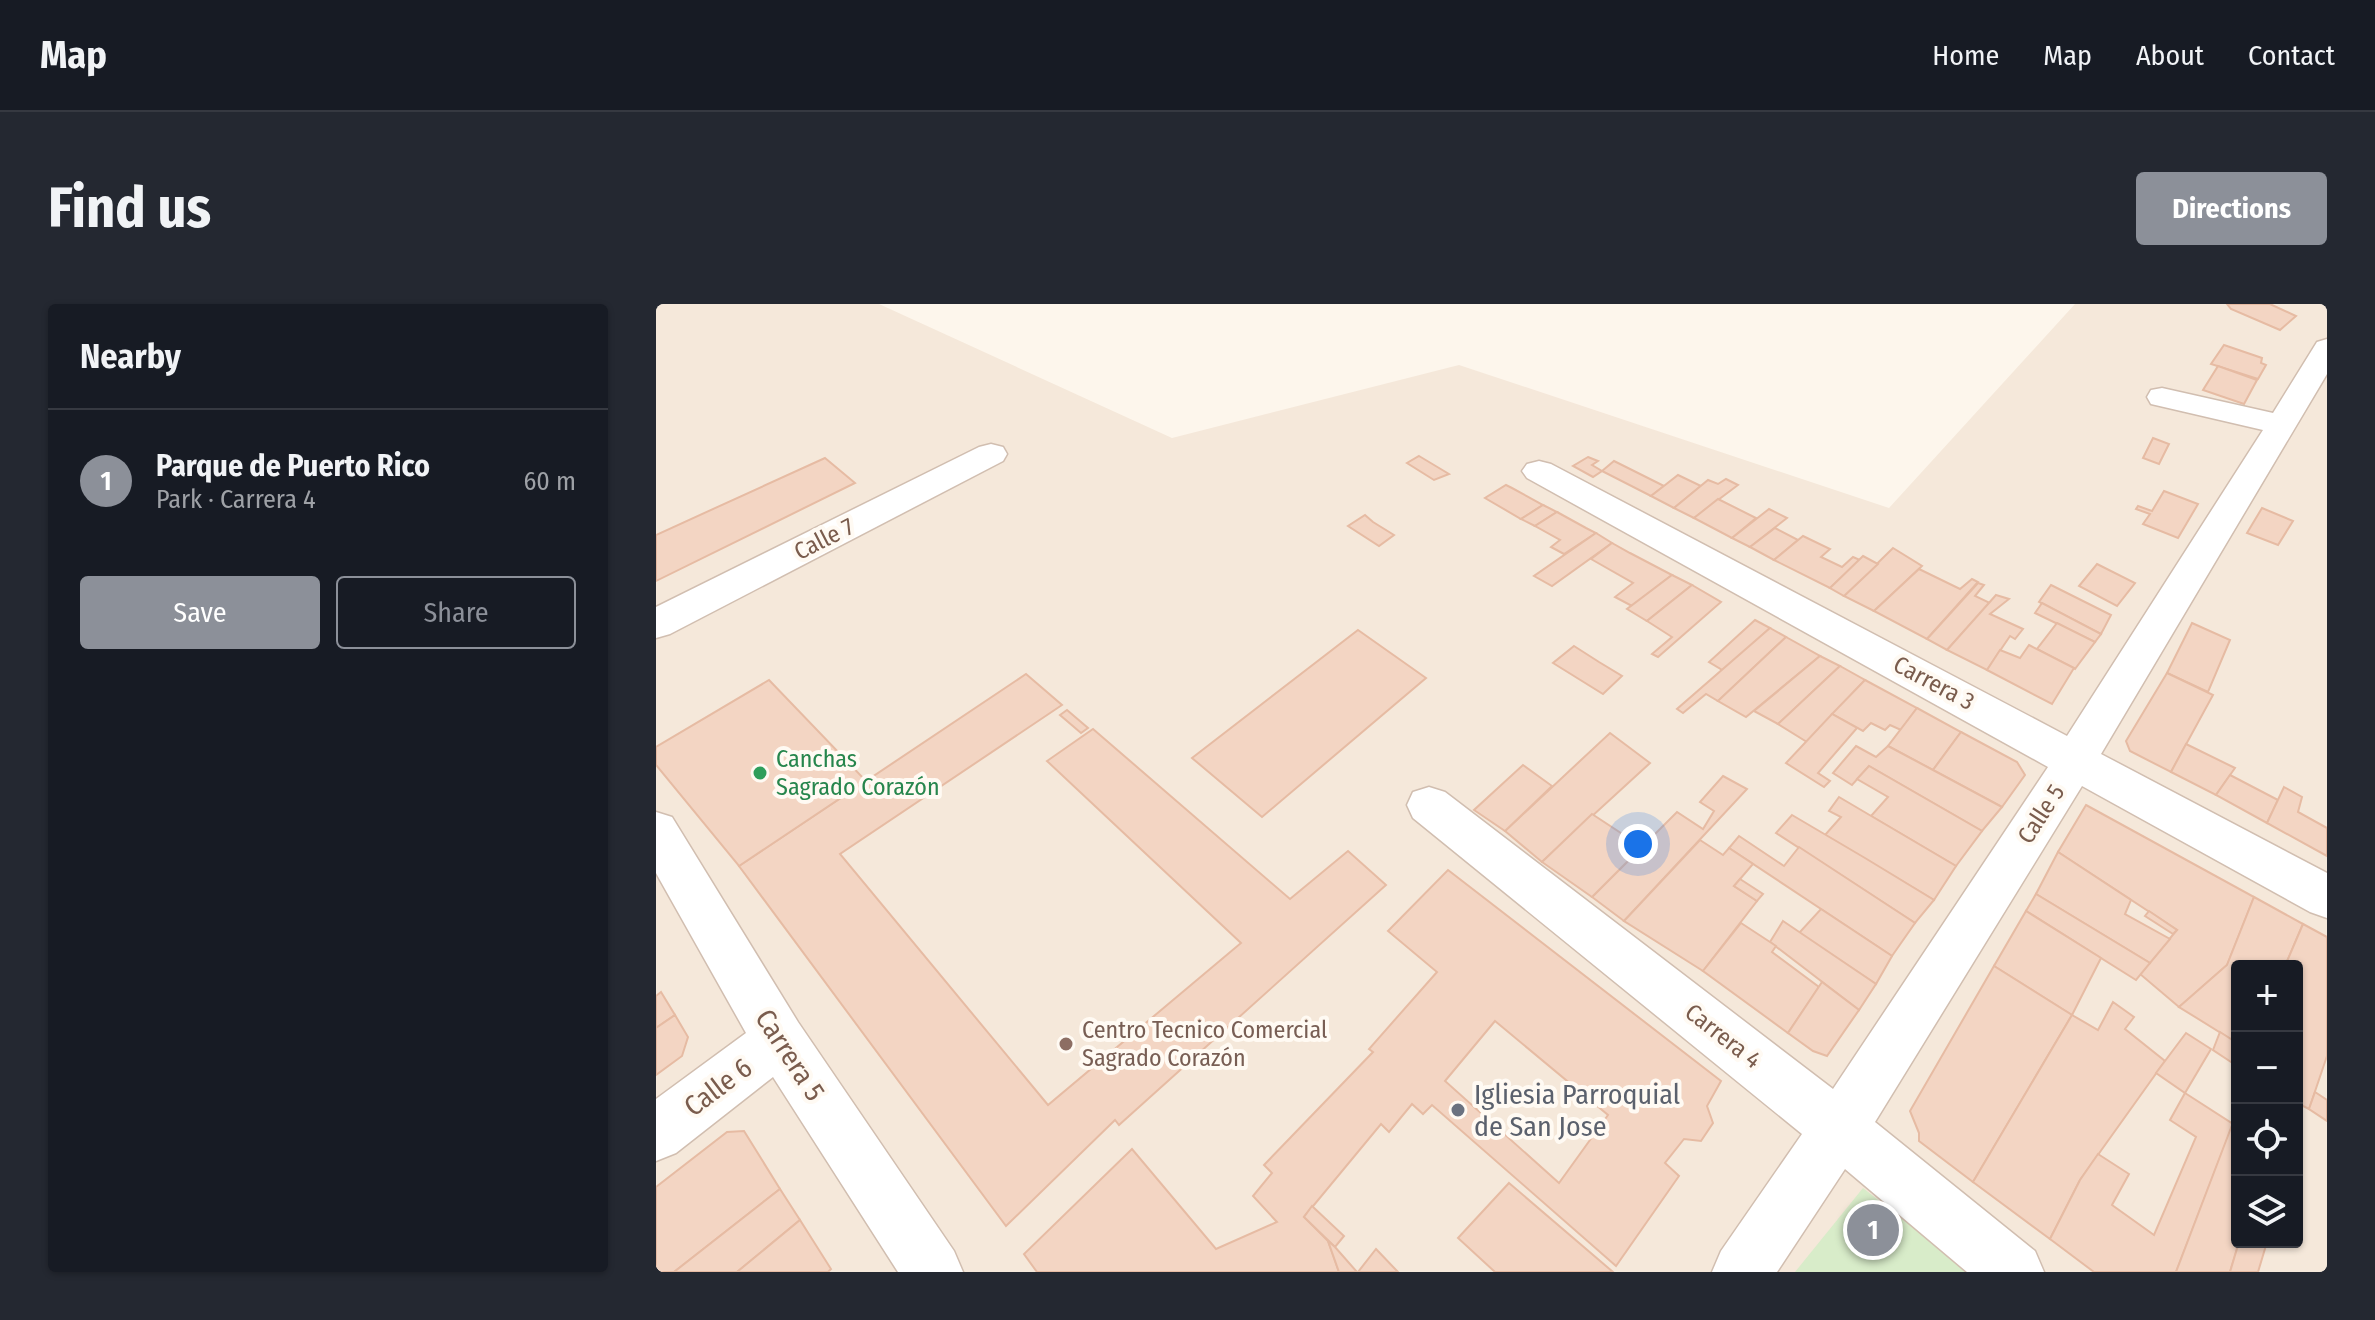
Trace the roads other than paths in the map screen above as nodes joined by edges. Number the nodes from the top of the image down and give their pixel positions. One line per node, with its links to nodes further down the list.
1 (2327, 348): 3 (street, Calle 5)
2 (2162, 397): 3 (street)
3 (2283, 425): 7 (street, Calle 5)
4 (991, 454): 6 (street, Calle 7)
5 (1539, 471): 7 (street, Carrera 3)
6 (656, 624)
7 (2076, 759): 10 (street, Carrera 3); 12 (street, Calle 5)
8 (1429, 805): 12 (street, Carrera 4)
9 (656, 831): 11 (street, Carrera 5)
10 (2327, 897)
11 (779, 1040): 13 (street, Calle 6); 14 (street, Carrera 5)
12 (1840, 1129): 15 (street, Calle 5); 16 (street, Carrera 4)
13 (656, 1133)
14 (933, 1272)
15 (1742, 1272)
16 (2014, 1272)

